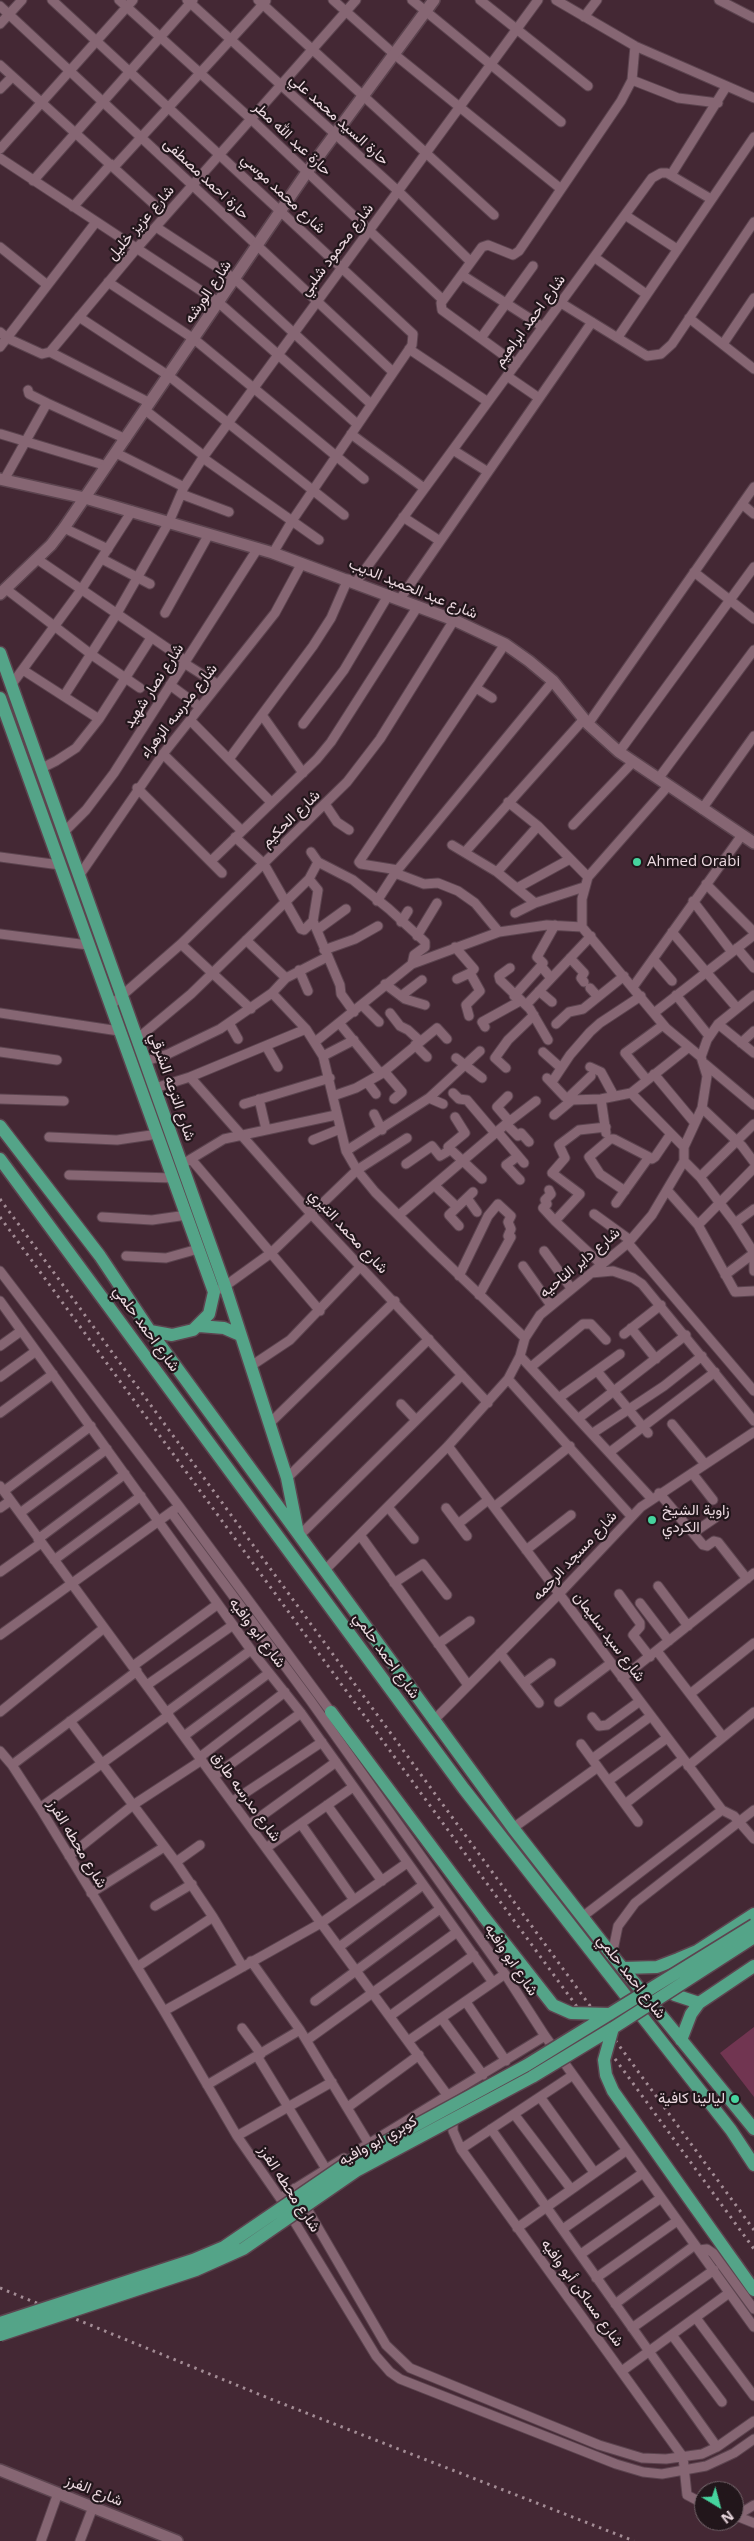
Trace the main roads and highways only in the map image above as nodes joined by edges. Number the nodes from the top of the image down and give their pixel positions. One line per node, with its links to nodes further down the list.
1 (0, 653): 4 (main road, شارع الترعه الشرقي)
2 (0, 698): 4 (main road, شارع الترعه الشرقي)
3 (0, 1126): 6 (main road, شارع احمد حلمي)
4 (171, 1153): 10 (main road, شارع الترعه الشرقي); 10 (main road, شارع الترعه الشرقي)
5 (0, 1159): 7 (main road, شارع احمد حلمي)
6 (62, 1208): 7 (main road); 8 (main road, شارع احمد حلمي)
7 (46, 1223): 9 (main road, شارع احمد حلمي)
8 (92, 1245): 9 (main road); 12 (main road, شارع احمد حلمي)
9 (79, 1266): 27 (main road, شارع احمد حلمي)
10 (219, 1289): 11 (main road); 13 (main road, شارع الترعه الشرقي)
11 (199, 1326): 12 (main road); 13 (main road)
12 (150, 1331): 14 (main road, شارع احمد حلمي)
13 (240, 1336): 14 (main road, شارع الترعه الشرقي)
14 (299, 1536): 21 (main road, شارع احمد حلمي)
15 (331, 1712): 23 (main road, bridge)
16 (754, 1914): 20 (main road)
17 (754, 1925): 23 (main road, كوبري ابو وافيه, bridge)
18 (754, 1937): 24 (main road, كوبري ابو وافيه, bridge)
19 (754, 1966): 22 (main road)
20 (656, 1967): 21 (main road); 22 (main road)
21 (623, 1968): 25 (main road, شارع احمد حلمي)
22 (698, 2004): 25 (main road)
23 (612, 2014): 29 (main road, كوبري ابو وافيه, bridge)
24 (613, 2028): 28 (main road, bridge); 30 (main road, كوبري ابو وافيه, bridge)
25 (681, 2040): 26 (main road, شارع احمد حلمي)
26 (754, 2129)
27 (754, 2165)
28 (754, 2290)
29 (0, 2322)
30 (0, 2335)

